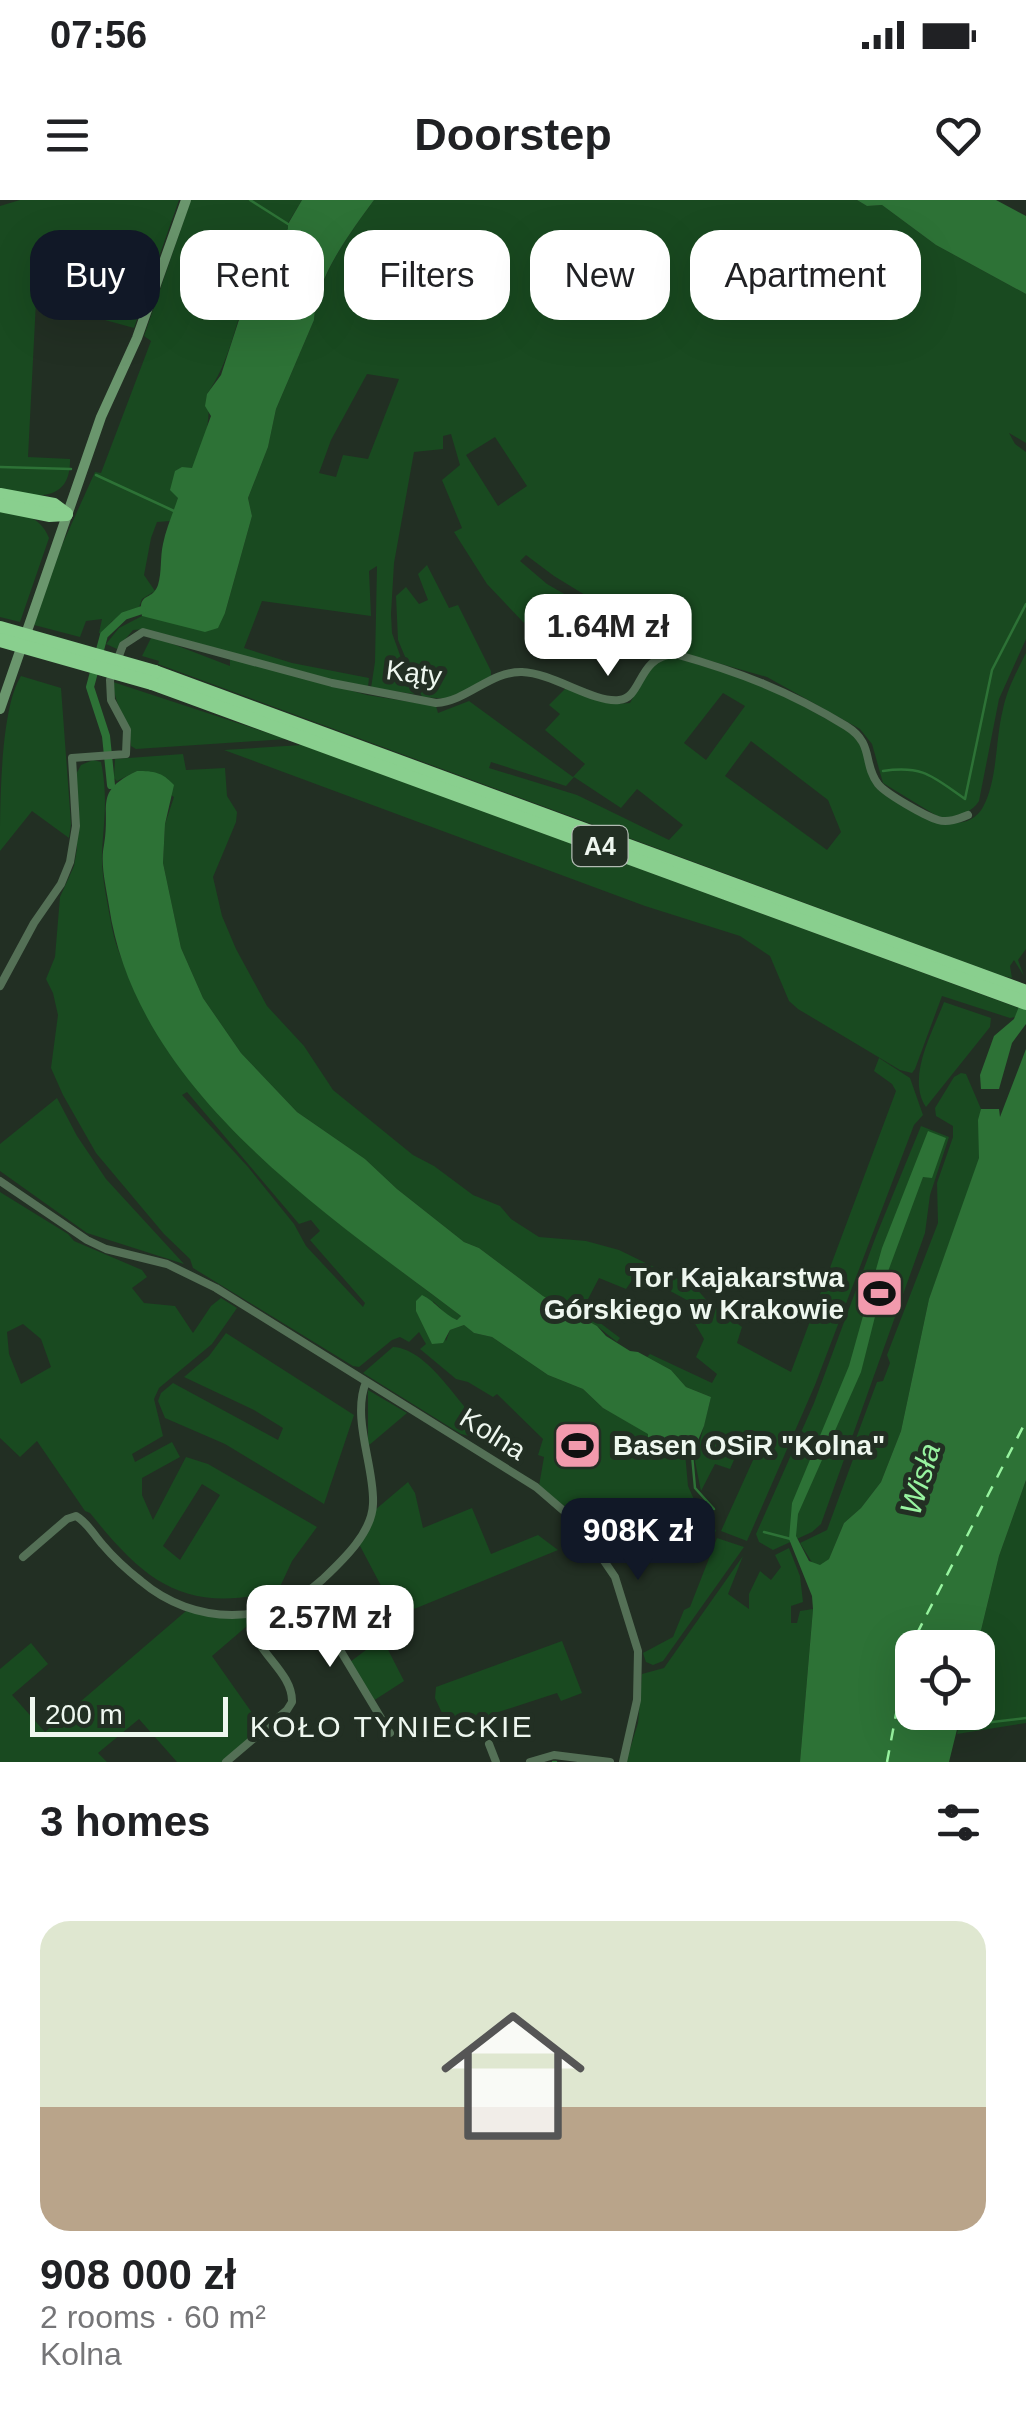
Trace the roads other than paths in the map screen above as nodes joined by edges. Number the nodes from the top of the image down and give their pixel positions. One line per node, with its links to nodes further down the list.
1 (186, 200): 4 (street)
2 (0, 495): 4 (highway)
3 (0, 504): 4 (highway)
4 (66, 514): 8 (street)
5 (0, 628): 7 (highway, A4, bridge)
6 (0, 640): 7 (highway, A4, bridge)
7 (154, 678): 11 (highway, A4)
8 (0, 709)
9 (968, 816): 10 (street, Kąty)
10 (0, 986)
11 (1000, 988): 12 (highway, A4); 13 (highway, A4)
12 (1026, 992)
13 (1026, 1003)
14 (0, 1181): 15 (street, Kolna)
15 (366, 1382): 17 (street); 25 (street, Kolna)
16 (23, 1556): 18 (street)
17 (308, 1591): 18 (street); 19 (street)
18 (250, 1614): 21 (street)
19 (390, 1734)
20 (489, 1744): 22 (street)
21 (226, 1762)
22 (496, 1762)
23 (530, 1762): 24 (street)
24 (610, 1762)
25 (623, 1762)

